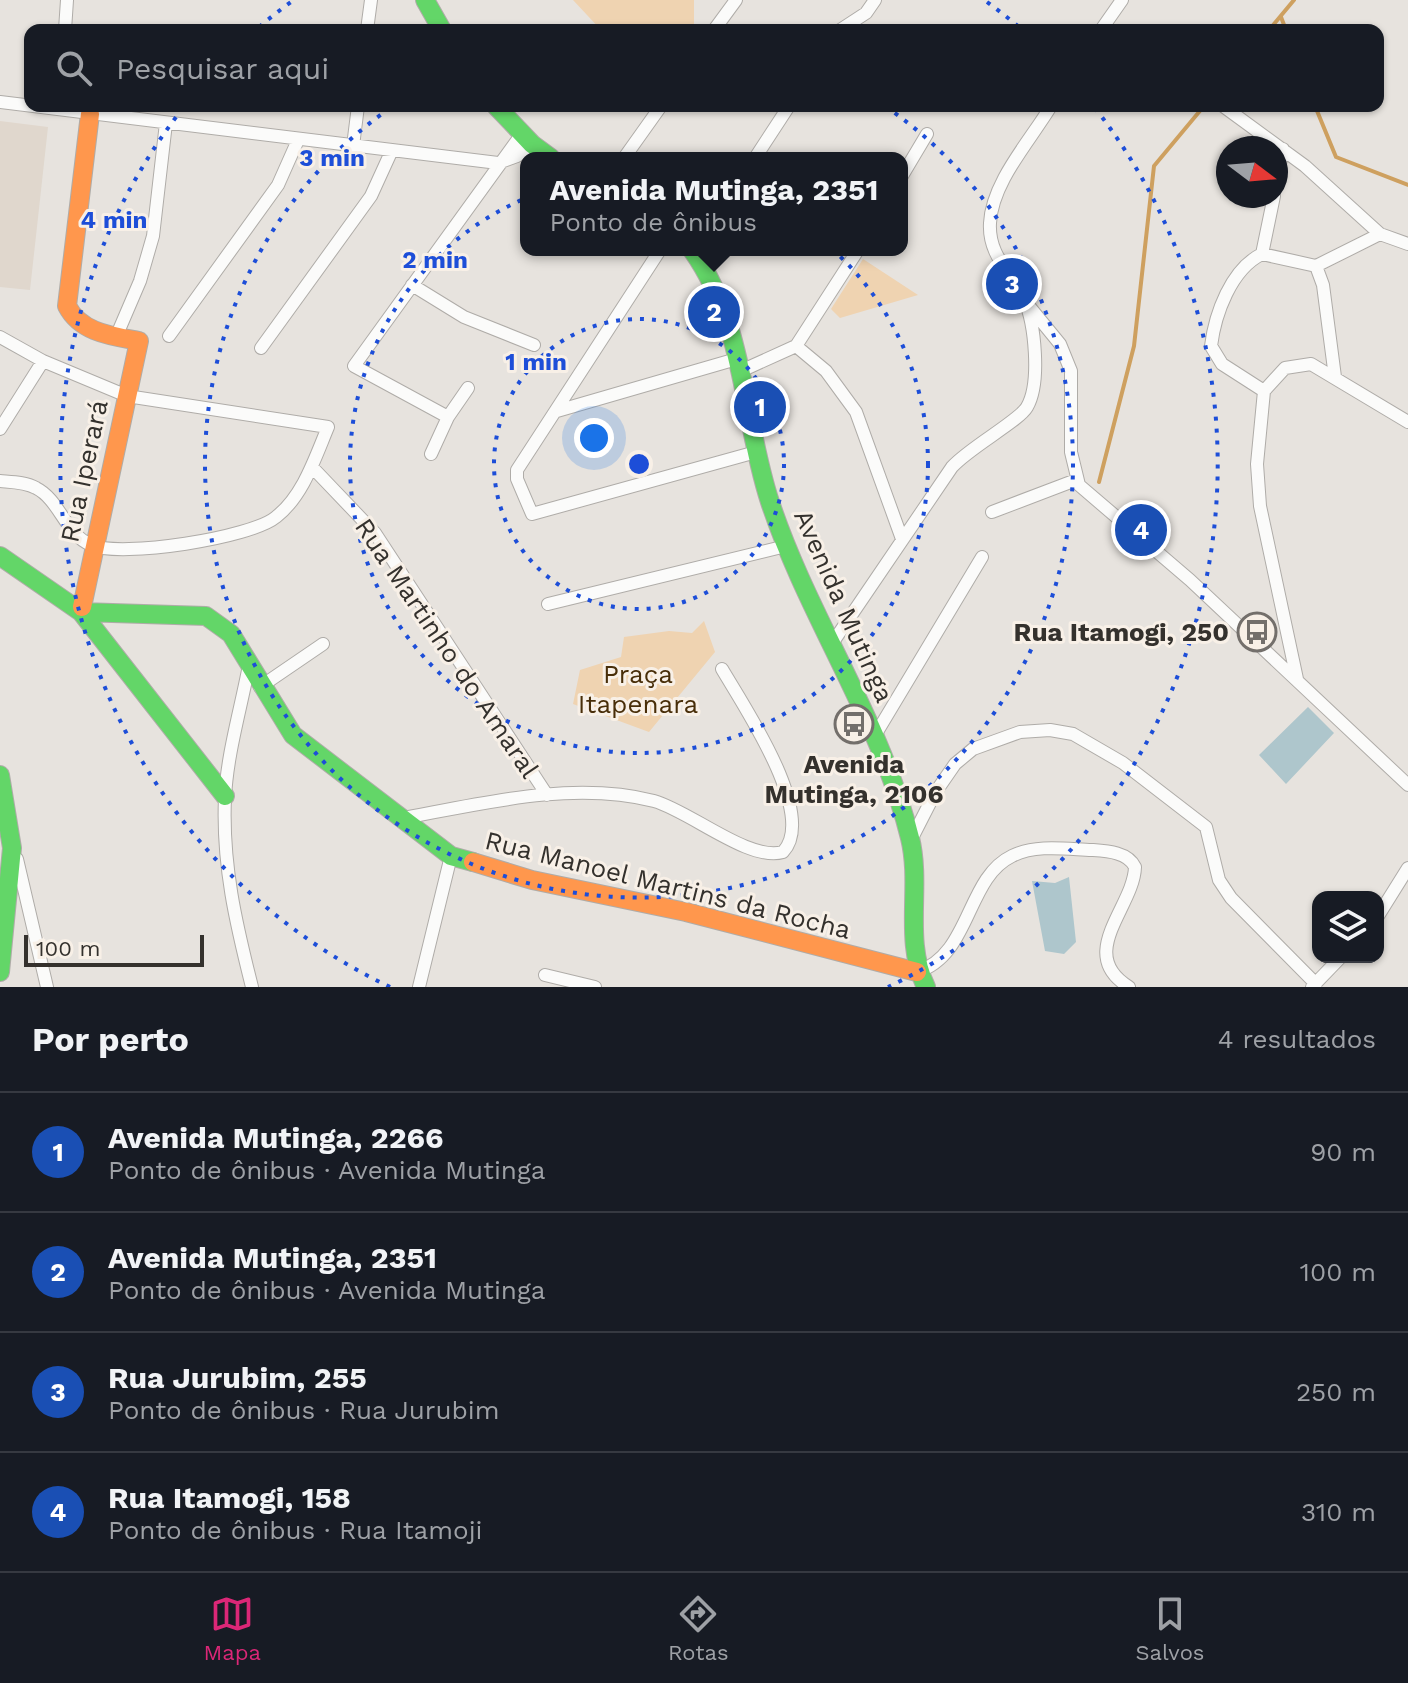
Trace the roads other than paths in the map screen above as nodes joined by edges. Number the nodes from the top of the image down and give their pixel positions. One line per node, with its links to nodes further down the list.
1 (67, 0): 7 (street)
2 (371, 0): 8 (street)
3 (425, 0): 9 (main road)
4 (736, 0): 10 (street)
5 (875, 0): 11 (street)
6 (1122, 0): 12 (street)
7 (65, 24)
8 (368, 24)
9 (439, 24)
10 (718, 24)
11 (849, 24)
12 (1108, 24)
13 (0, 102): 14 (street)
14 (24, 104)
15 (79, 112): 22 (street)
16 (357, 112): 28 (street)
17 (501, 112): 27 (main road)
18 (657, 112): 31 (street)
19 (785, 112): 32 (street)
20 (1047, 112): 45 (street)
21 (1231, 112): 25 (street)
22 (90, 114): 23 (street); 48 (main road)
23 (166, 123): 26 (street); 48 (street)
24 (927, 134): 35 (street)
25 (1265, 136)
26 (298, 140): 28 (street); 46 (street)
27 (526, 140): 30 (main road); 34 (street)
28 (353, 146): 29 (street)
29 (392, 150): 34 (street); 51 (street)
30 (543, 152)
31 (628, 152)
32 (759, 152)
33 (1288, 153): 37 (street)
34 (498, 163): 44 (street)
35 (908, 166)
36 (1272, 208): 39 (street)
37 (1380, 234): 38 (street); 43 (street)
38 (1408, 244)
39 (1262, 254): 43 (street); 56 (street)
40 (656, 256): 58 (street)
41 (697, 256): 53 (main road, Avenida Mutinga)
42 (854, 256): 50 (street)
43 (1316, 266): 54 (street)
44 (412, 285): 49 (street); 59 (street)
45 (1024, 300): 65 (street); 68 (street)
46 (169, 336)
47 (0, 337): 52 (street)
48 (116, 337): 57 (main road, Rua Iperará)
49 (534, 345)
50 (796, 346): 53 (street); 68 (street)
51 (261, 348)
52 (43, 361): 57 (street); 61 (street)
53 (742, 364): 58 (street); 62 (main road, Avenida Mutinga)
54 (1335, 377): 56 (street); 60 (street)
55 (468, 388): 59 (street)
56 (1264, 391): 79 (street)
57 (127, 396): 64 (street); 70 (main road, Rua Iperará)
58 (557, 411): 62 (street)
59 (448, 417): 63 (street)
60 (1408, 422)
61 (0, 429)
62 (756, 452): 69 (main road, Avenida Mutinga)
63 (431, 454)
64 (312, 467): 70 (street); 84 (street, Rua Martinho do Amaral)
65 (1076, 480): 67 (street); 79 (street)
66 (0, 481): 70 (street)
67 (992, 512)
68 (902, 539): 76 (street)
69 (786, 546): 73 (street); 76 (main road, Avenida Mutinga)
70 (93, 547): 74 (main road, Rua Iperará)
71 (0, 556): 74 (main road)
72 (982, 557): 81 (street)
73 (548, 604)
74 (81, 612): 77 (main road, Rua Manoel Martins da Rocha); 85 (main road)
75 (323, 644): 80 (street)
76 (831, 645): 81 (main road, Avenida Mutinga)
77 (249, 665): 80 (main road, Rua Manoel Martins da Rocha); 85 (street)
78 (722, 669): 84 (street)
79 (1297, 679): 83 (street)
80 (260, 687): 86 (main road, Rua Manoel Martins da Rocha)
81 (874, 737): 88 (main road, Avenida Mutinga)
82 (2, 784): 87 (main road)
83 (1408, 785)
84 (547, 795): 86 (street)
85 (225, 796): 98 (street)
86 (398, 819): 89 (main road, Rua Manoel Martins da Rocha)
87 (13, 840): 93 (main road); 97 (street)
88 (911, 840): 95 (main road, Avenida Mutinga); 96 (street)
89 (451, 856): 95 (main road, Rua Manoel Martins da Rocha); 99 (street)
90 (1408, 868): 91 (street)
91 (1384, 906)
92 (1335, 963): 96 (street)
93 (0, 972)
94 (545, 975): 100 (street)
95 (922, 979): 101 (street)
96 (1314, 986)
97 (47, 987)
98 (252, 987)
99 (419, 987)
100 (595, 987)
101 (1129, 987)

